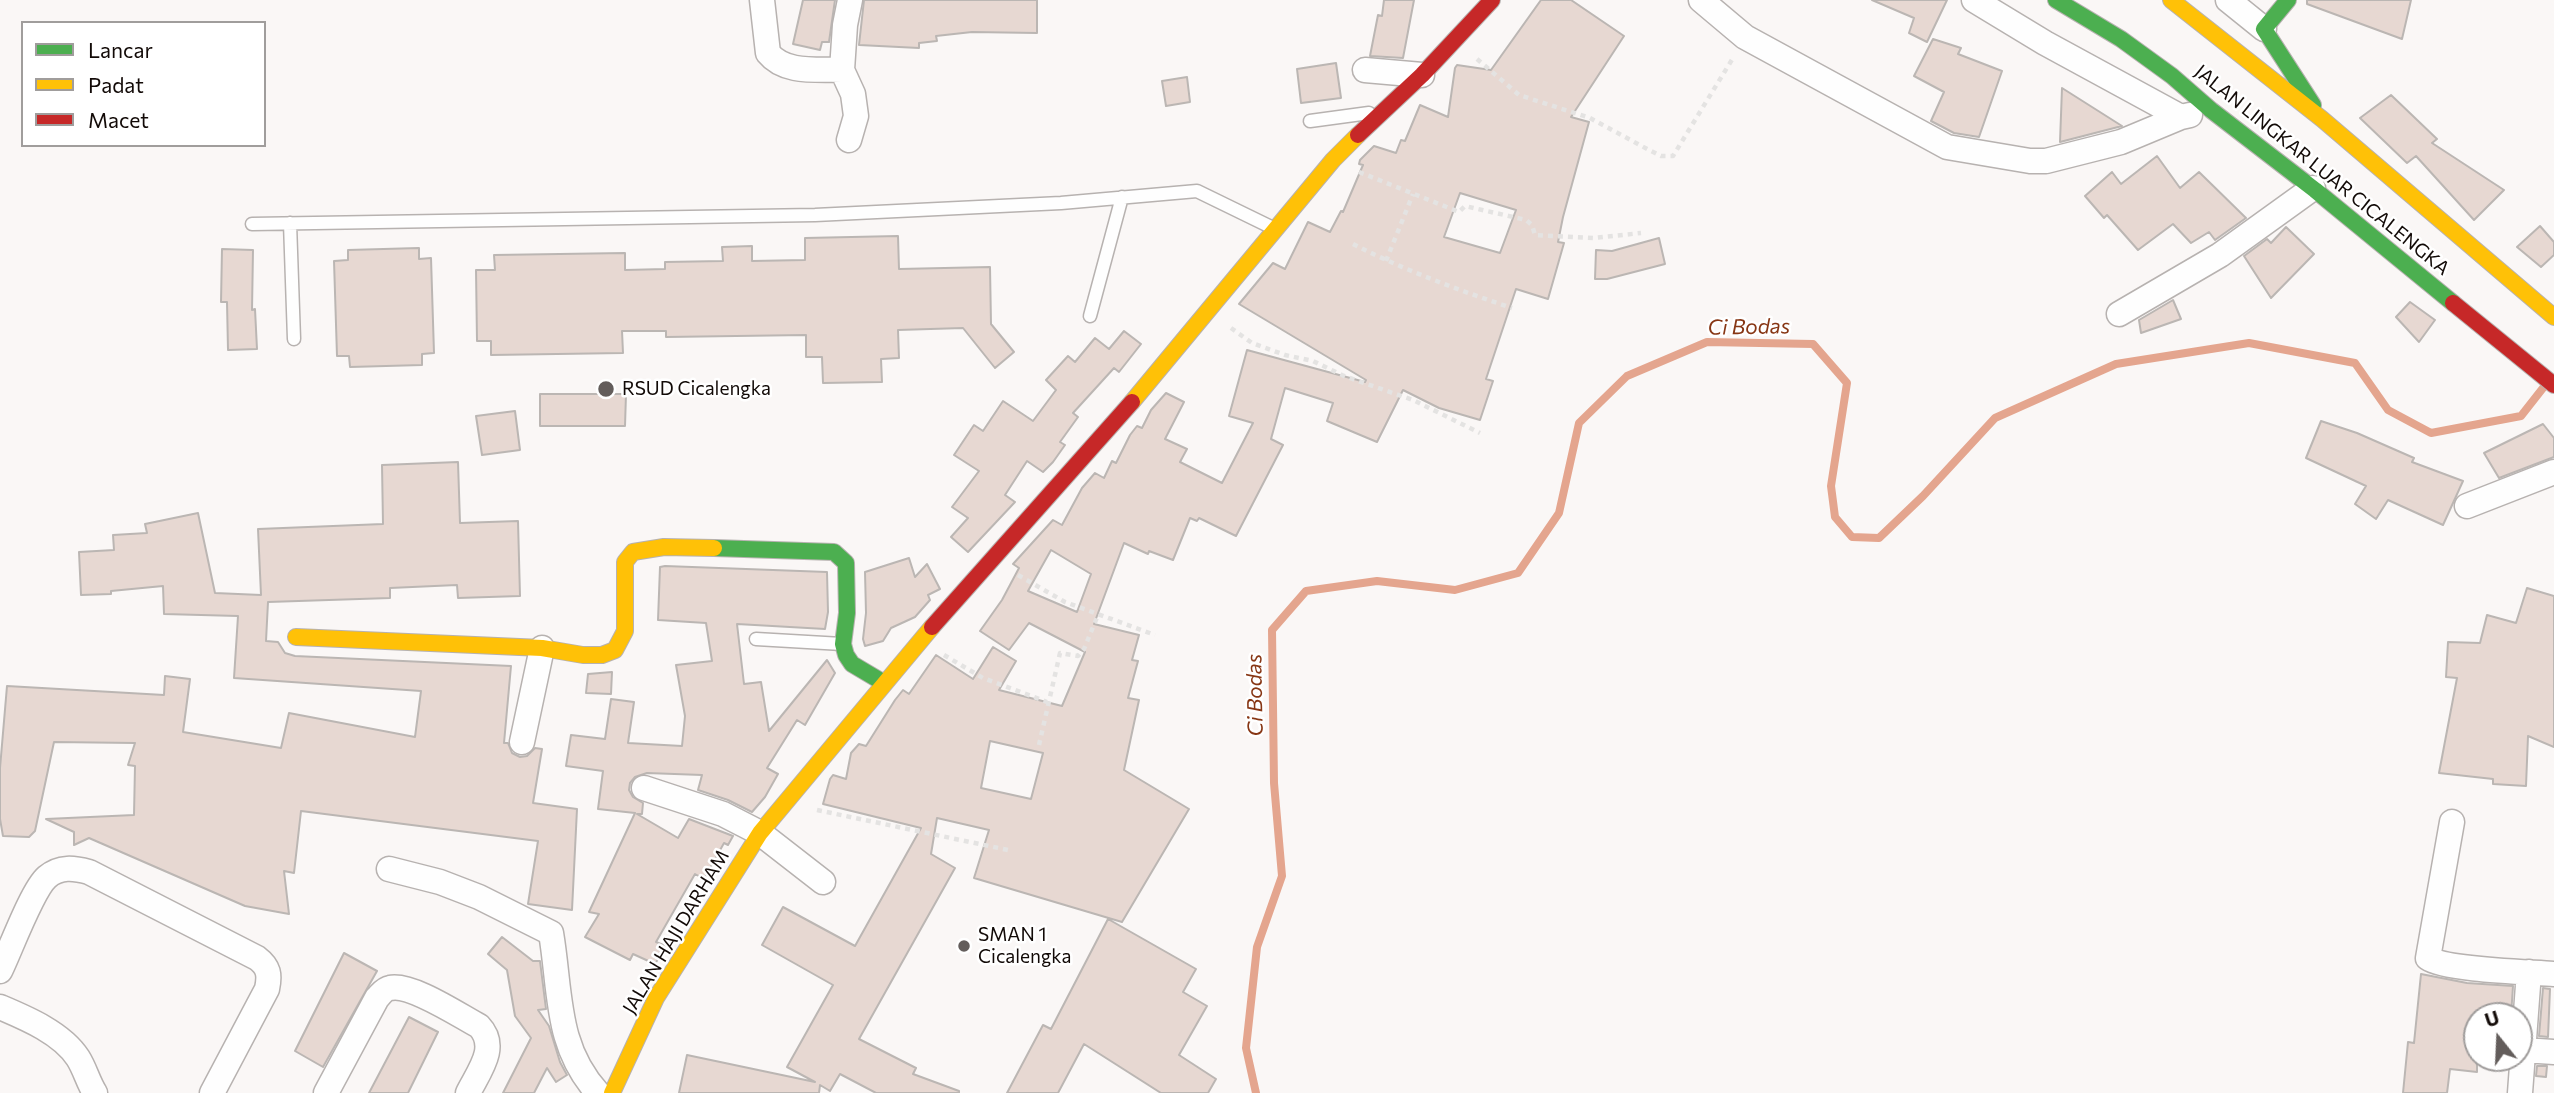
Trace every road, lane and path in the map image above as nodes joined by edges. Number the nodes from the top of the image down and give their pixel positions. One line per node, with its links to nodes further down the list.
1 (762, 0): 13 (street)
2 (850, 0): 13 (street)
3 (1492, 0): 12 (main road, JALAN HAJI DARHAM)
4 (1701, 0): 11 (street)
5 (1973, 0): 18 (street)
6 (2056, 0): 16 (main road, JALAN LINGKAR LUAR CICALENGKA)
7 (2171, 0): 19 (main road, JALAN LINGKAR LUAR CICALENGKA)
8 (2228, 0): 10 (street)
9 (2288, 0): 10 (main road)
10 (2264, 29): 19 (main road)
11 (1745, 37): 12 (path); 18 (street)
12 (1457, 38): 15 (main road, JALAN HAJI DARHAM)
13 (842, 70): 21 (street)
14 (1365, 70): 15 (street)
15 (1422, 75): 17 (main road, JALAN HAJI DARHAM)
16 (2211, 110): 18 (street); 23 (main road, JALAN LINGKAR LUAR CICALENGKA)
17 (1380, 112): 20 (lane); 22 (main road, JALAN HAJI DARHAM)
18 (2181, 117)
19 (2322, 119): 36 (main road, JALAN LINGKAR LUAR CICALENGKA)
20 (1310, 121)
21 (849, 140)
22 (1333, 160): 24 (path); 28 (main road, JALAN HAJI DARHAM)
23 (2313, 188): 34 (street); 38 (main road, JALAN LINGKAR LUAR CICALENGKA)
24 (1413, 194): 29 (path); 31 (path)
25 (1122, 197): 26 (lane); 28 (lane); 35 (lane)
26 (290, 223): 27 (lane); 37 (lane)
27 (252, 224)
28 (1275, 230): 33 (main road, JALAN HAJI DARHAM)
29 (1641, 233)
30 (1353, 244): 31 (path)
31 (1387, 261): 32 (path)
32 (1512, 309)
33 (1207, 312): 39 (path); 42 (main road, JALAN HAJI DARHAM)
34 (2119, 314)
35 (1090, 316)
36 (2554, 317)
37 (295, 339)
38 (2554, 385)
39 (1480, 433)
40 (2554, 472): 41 (street)
41 (2467, 506)
42 (992, 562): 43 (path); 47 (main road, JALAN HAJI DARHAM)
43 (1098, 615): 44 (path); 51 (path)
44 (1155, 635)
45 (296, 637): 49 (main road)
46 (756, 639): 48 (lane)
47 (920, 640): 50 (main road, JALAN HAJI DARHAM); 51 (path)
48 (843, 644): 49 (main road); 50 (main road)
49 (542, 648): 52 (street)
50 (884, 683): 55 (main road, JALAN HAJI DARHAM)
51 (1047, 702): 53 (path)
52 (522, 742)
53 (1039, 745)
54 (644, 788): 57 (street)
55 (784, 804): 57 (main road, JALAN HAJI DARHAM); 58 (path)
56 (2452, 822): 62 (street)
57 (760, 833): 60 (street); 74 (main road, JALAN HAJI DARHAM)
58 (1008, 850)
59 (388, 869): 73 (street)
60 (823, 882)
61 (0, 971): 70 (street)
62 (2529, 972): 63 (street); 64 (street)
63 (2554, 974)
64 (2527, 1002)
65 (0, 1007): 69 (street)
66 (2533, 1051): 67 (street)
67 (2554, 1052)
68 (2521, 1072): 75 (street)
69 (95, 1093)
70 (212, 1093)
71 (326, 1093): 72 (street)
72 (468, 1093)
73 (598, 1093)
74 (612, 1093)
75 (2520, 1093)

